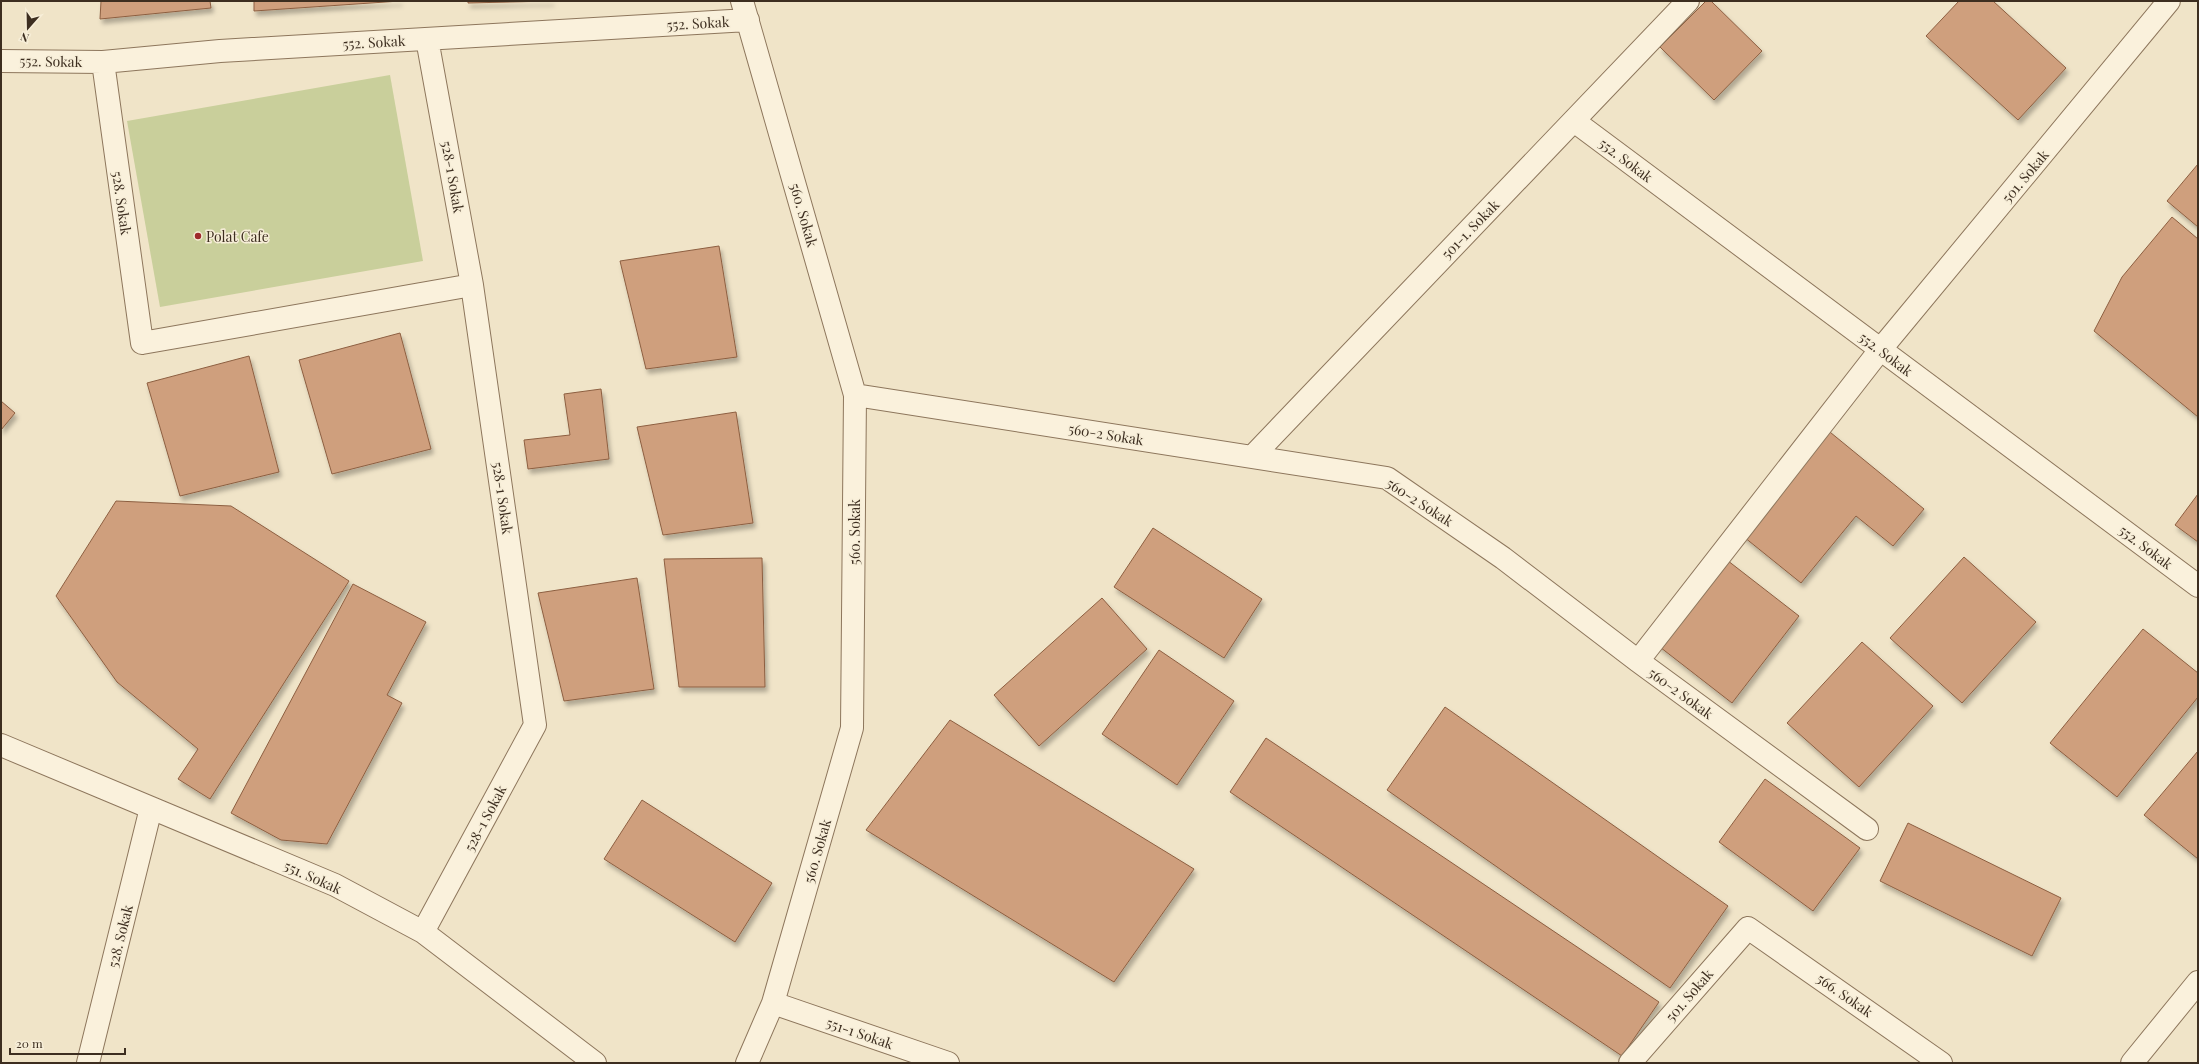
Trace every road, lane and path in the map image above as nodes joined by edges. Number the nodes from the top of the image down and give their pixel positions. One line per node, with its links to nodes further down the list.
1 (1688, 1): 7 (street, 501-1. Sokak)
2 (2169, 1): 9 (street, 501. Sokak)
3 (745, 10): 4 (street, 552. Sokak); 10 (street, 560. Sokak)
4 (427, 39): 6 (street, 552. Sokak); 8 (street, 528-1 Sokak)
5 (1, 61): 6 (street, 552. Sokak)
6 (103, 62): 8 (street, 528. Sokak)
7 (1574, 121): 9 (street, 552. Sokak); 11 (street, 501-1. Sokak)
8 (472, 285): 18 (street, 528-1 Sokak)
9 (1880, 350): 12 (street, 552. Sokak); 13 (street, 501. Sokak)
10 (855, 395): 11 (street, 560-2 Sokak); 20 (street, 560. Sokak)
11 (1252, 457): 13 (street, 560-2 Sokak)
12 (2198, 586)
13 (1638, 661): 16 (street, 560-2 Sokak)
14 (1, 745): 15 (street, 551. Sokak)
15 (151, 808): 18 (street, 551. Sokak); 21 (street, 528. Sokak)
16 (1867, 829)
17 (1748, 928): 25 (street, 501. Sokak); 26 (street, 566. Sokak)
18 (423, 932): 22 (street, 551. Sokak)
19 (2198, 982): 27 (street)
20 (772, 1003): 23 (street, 560. Sokak); 24 (street, 551-1 Sokak)
21 (88, 1063)
22 (595, 1063)
23 (747, 1063)
24 (948, 1063)
25 (1630, 1063)
26 (1941, 1063)
27 (2132, 1063)

